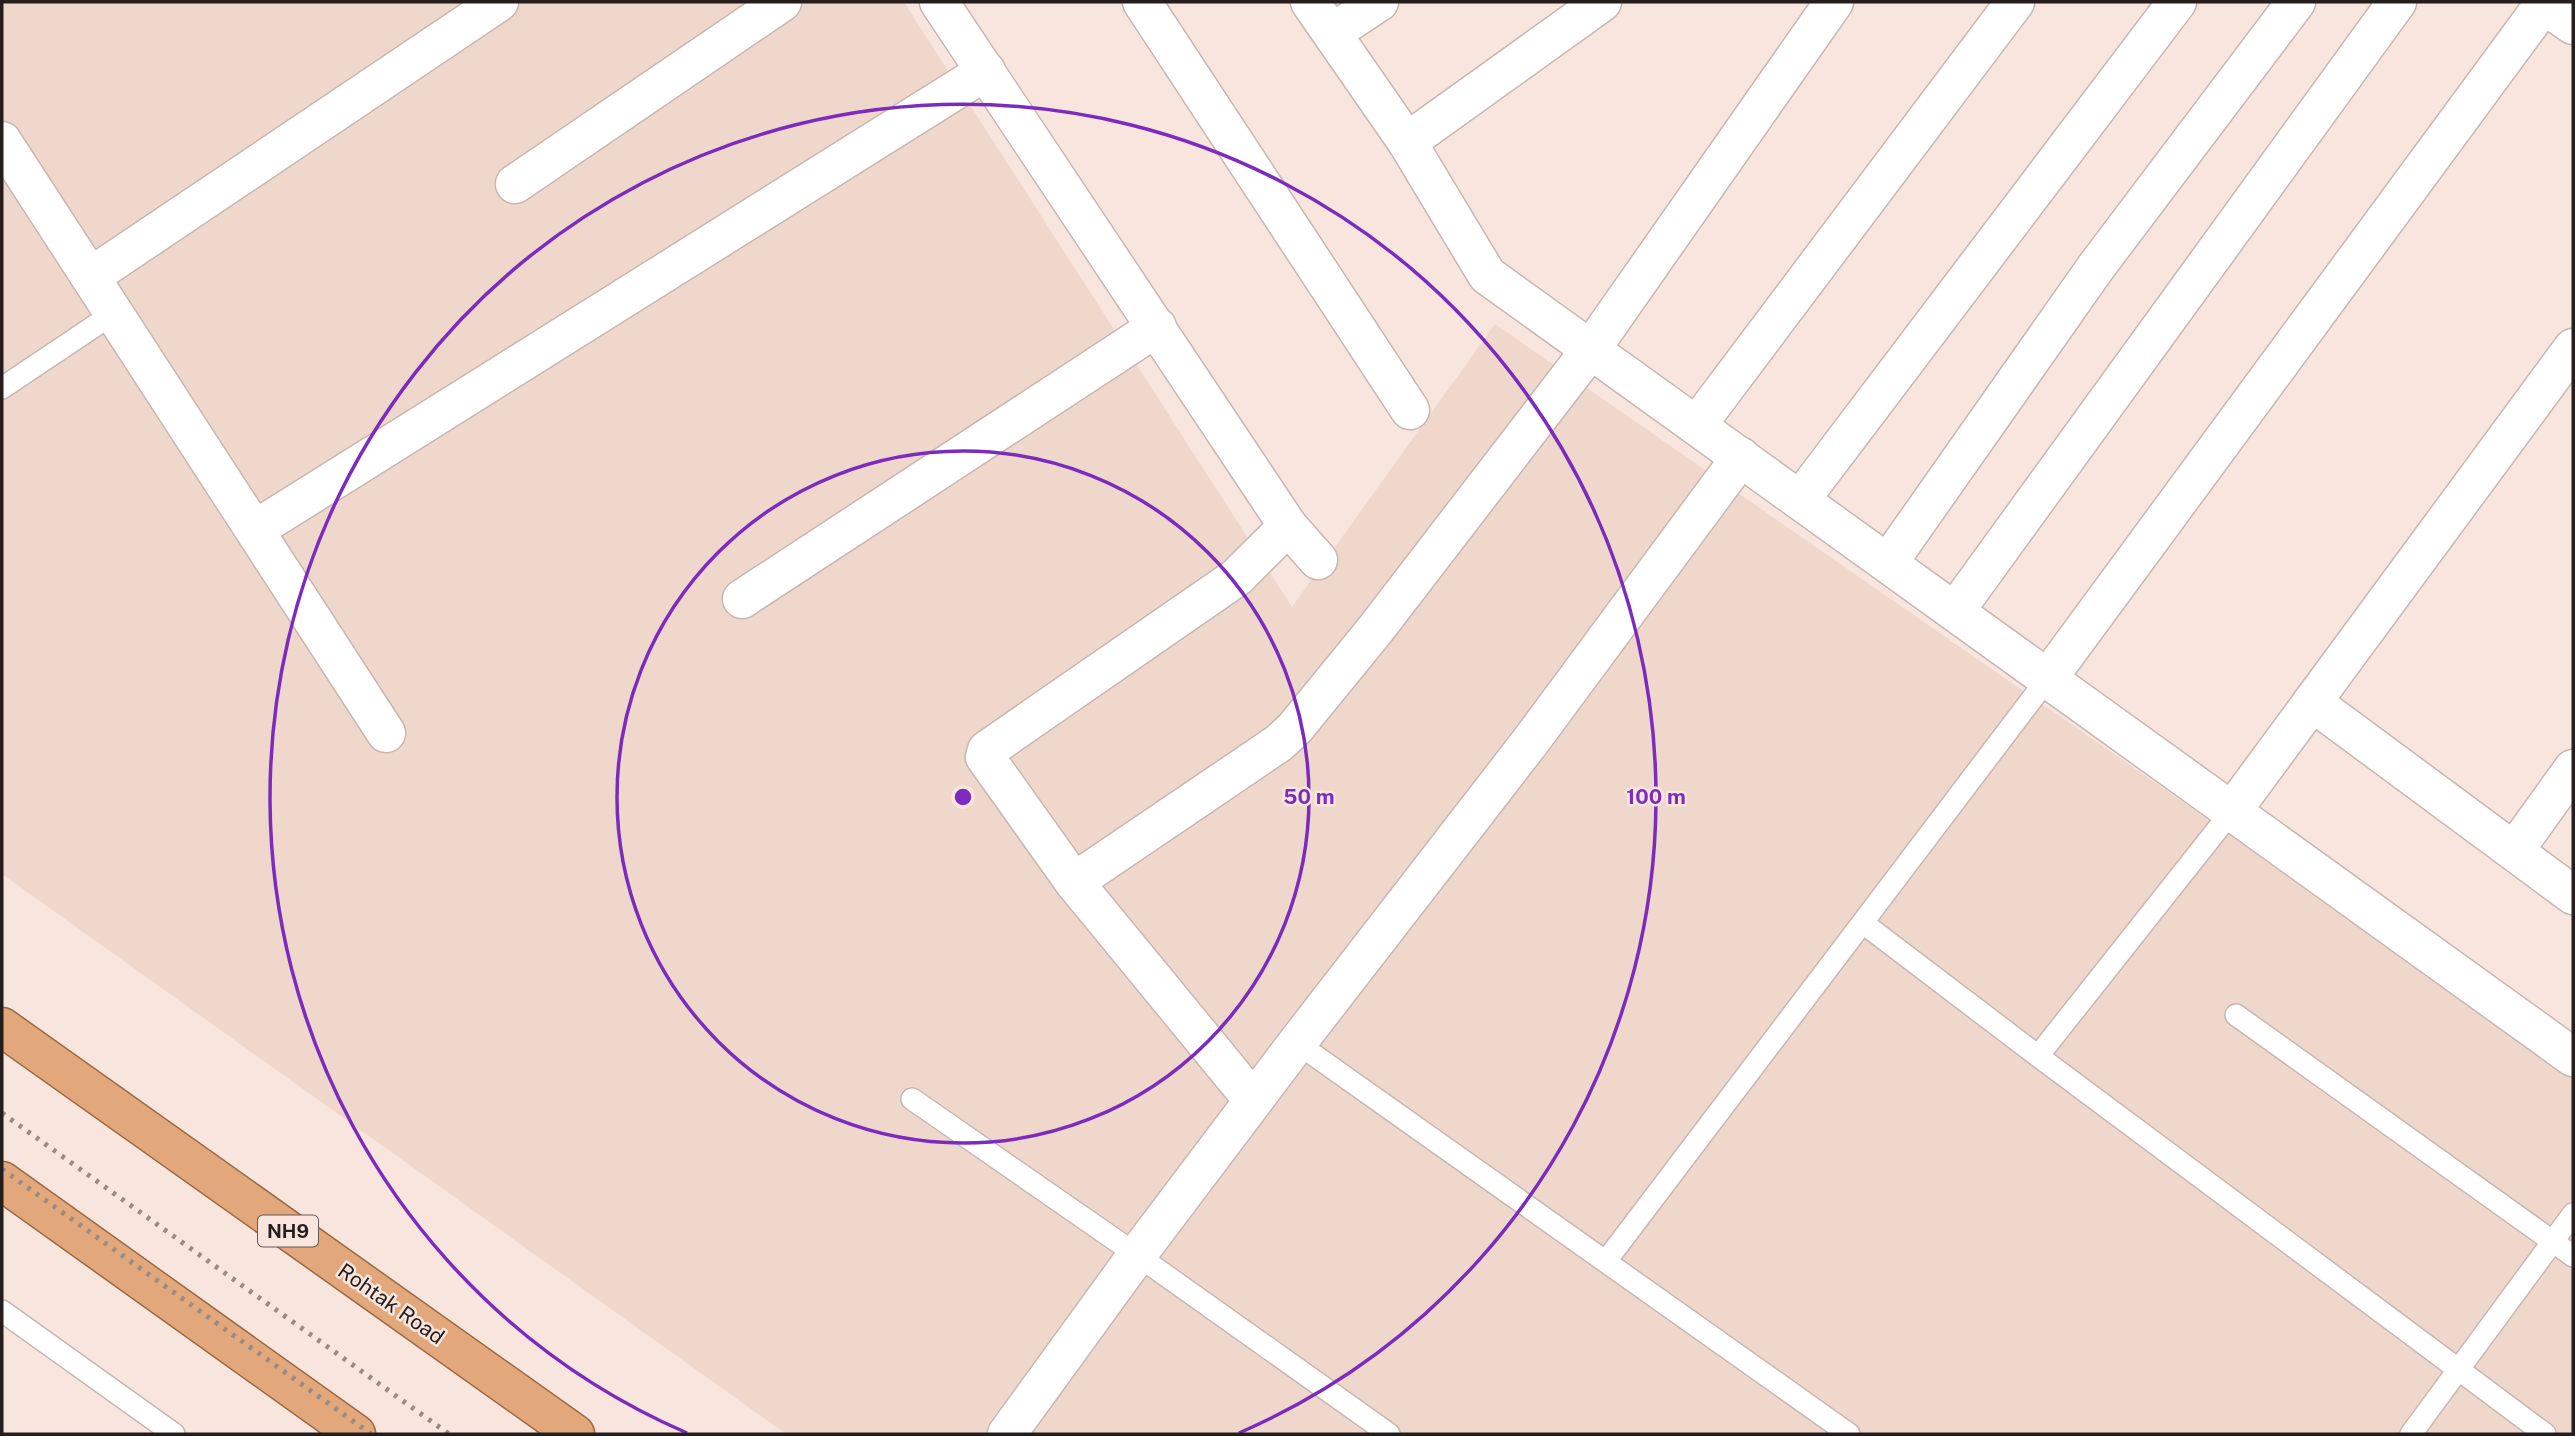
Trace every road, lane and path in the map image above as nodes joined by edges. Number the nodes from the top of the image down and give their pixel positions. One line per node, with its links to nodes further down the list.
1 (499, 2): 19 (street)
2 (782, 2): 18 (street)
3 (939, 2): 15 (street)
4 (1142, 2): 25 (street)
5 (1310, 2): 14 (street)
6 (1379, 2): 14 (street)
7 (1602, 2): 17 (street)
8 (1834, 2): 22 (street)
9 (2015, 2): 26 (street)
10 (2177, 2): 28 (street)
11 (2296, 2): 32 (street)
12 (2397, 2): 34 (street)
13 (2552, 10): 35 (street)
14 (1332, 33): 17 (street)
15 (986, 71): 21 (street); 30 (street)
16 (2, 141): 19 (street)
17 (1407, 142): 22 (street)
18 (515, 184)
19 (90, 276): 20 (street)
20 (114, 313): 24 (lane); 30 (street)
21 (1157, 327): 29 (street); 33 (street)
22 (1591, 349): 26 (street); 41 (street)
23 (2570, 358): 36 (street)
24 (2, 388)
25 (1410, 411)
26 (1697, 425): 27 (street)
27 (1741, 457): 28 (street); 46 (street)
28 (1800, 500): 32 (street)
29 (1288, 526): 31 (street); 41 (street)
30 (256, 529): 37 (street)
31 (1318, 560)
32 (1888, 564): 34 (street)
33 (743, 599)
34 (1955, 611): 35 (street)
35 (2048, 678): 39 (street); 43 (lane)
36 (2312, 702): 39 (street); 40 (street)
37 (386, 733)
38 (2573, 769): 40 (street)
39 (2232, 811): 47 (lane); 48 (street)
40 (2514, 851): 42 (street)
41 (1074, 882): 50 (street)
42 (2573, 895)
43 (1863, 923): 47 (lane); 56 (lane)
44 (2236, 1015): 53 (lane)
45 (2, 1027): 61 (highway, Rohtak Road / NH9)
46 (1297, 1042): 50 (street); 56 (lane)
47 (2038, 1056): 58 (lane)
48 (2573, 1057)
49 (912, 1099): 54 (lane)
50 (1253, 1100): 54 (street)
51 (2, 1181): 60 (highway)
52 (2573, 1214): 53 (lane)
53 (2553, 1241): 55 (lane); 58 (lane)
54 (1137, 1255): 62 (street); 63 (lane)
55 (2573, 1256)
56 (1606, 1261): 64 (lane)
57 (2, 1311): 59 (lane)
58 (2458, 1371): 65 (lane); 66 (lane)
59 (174, 1434)
60 (356, 1434)
61 (575, 1434)
62 (1007, 1434)
63 (1389, 1434)
64 (1849, 1434)
65 (2411, 1434)
66 (2545, 1434)

